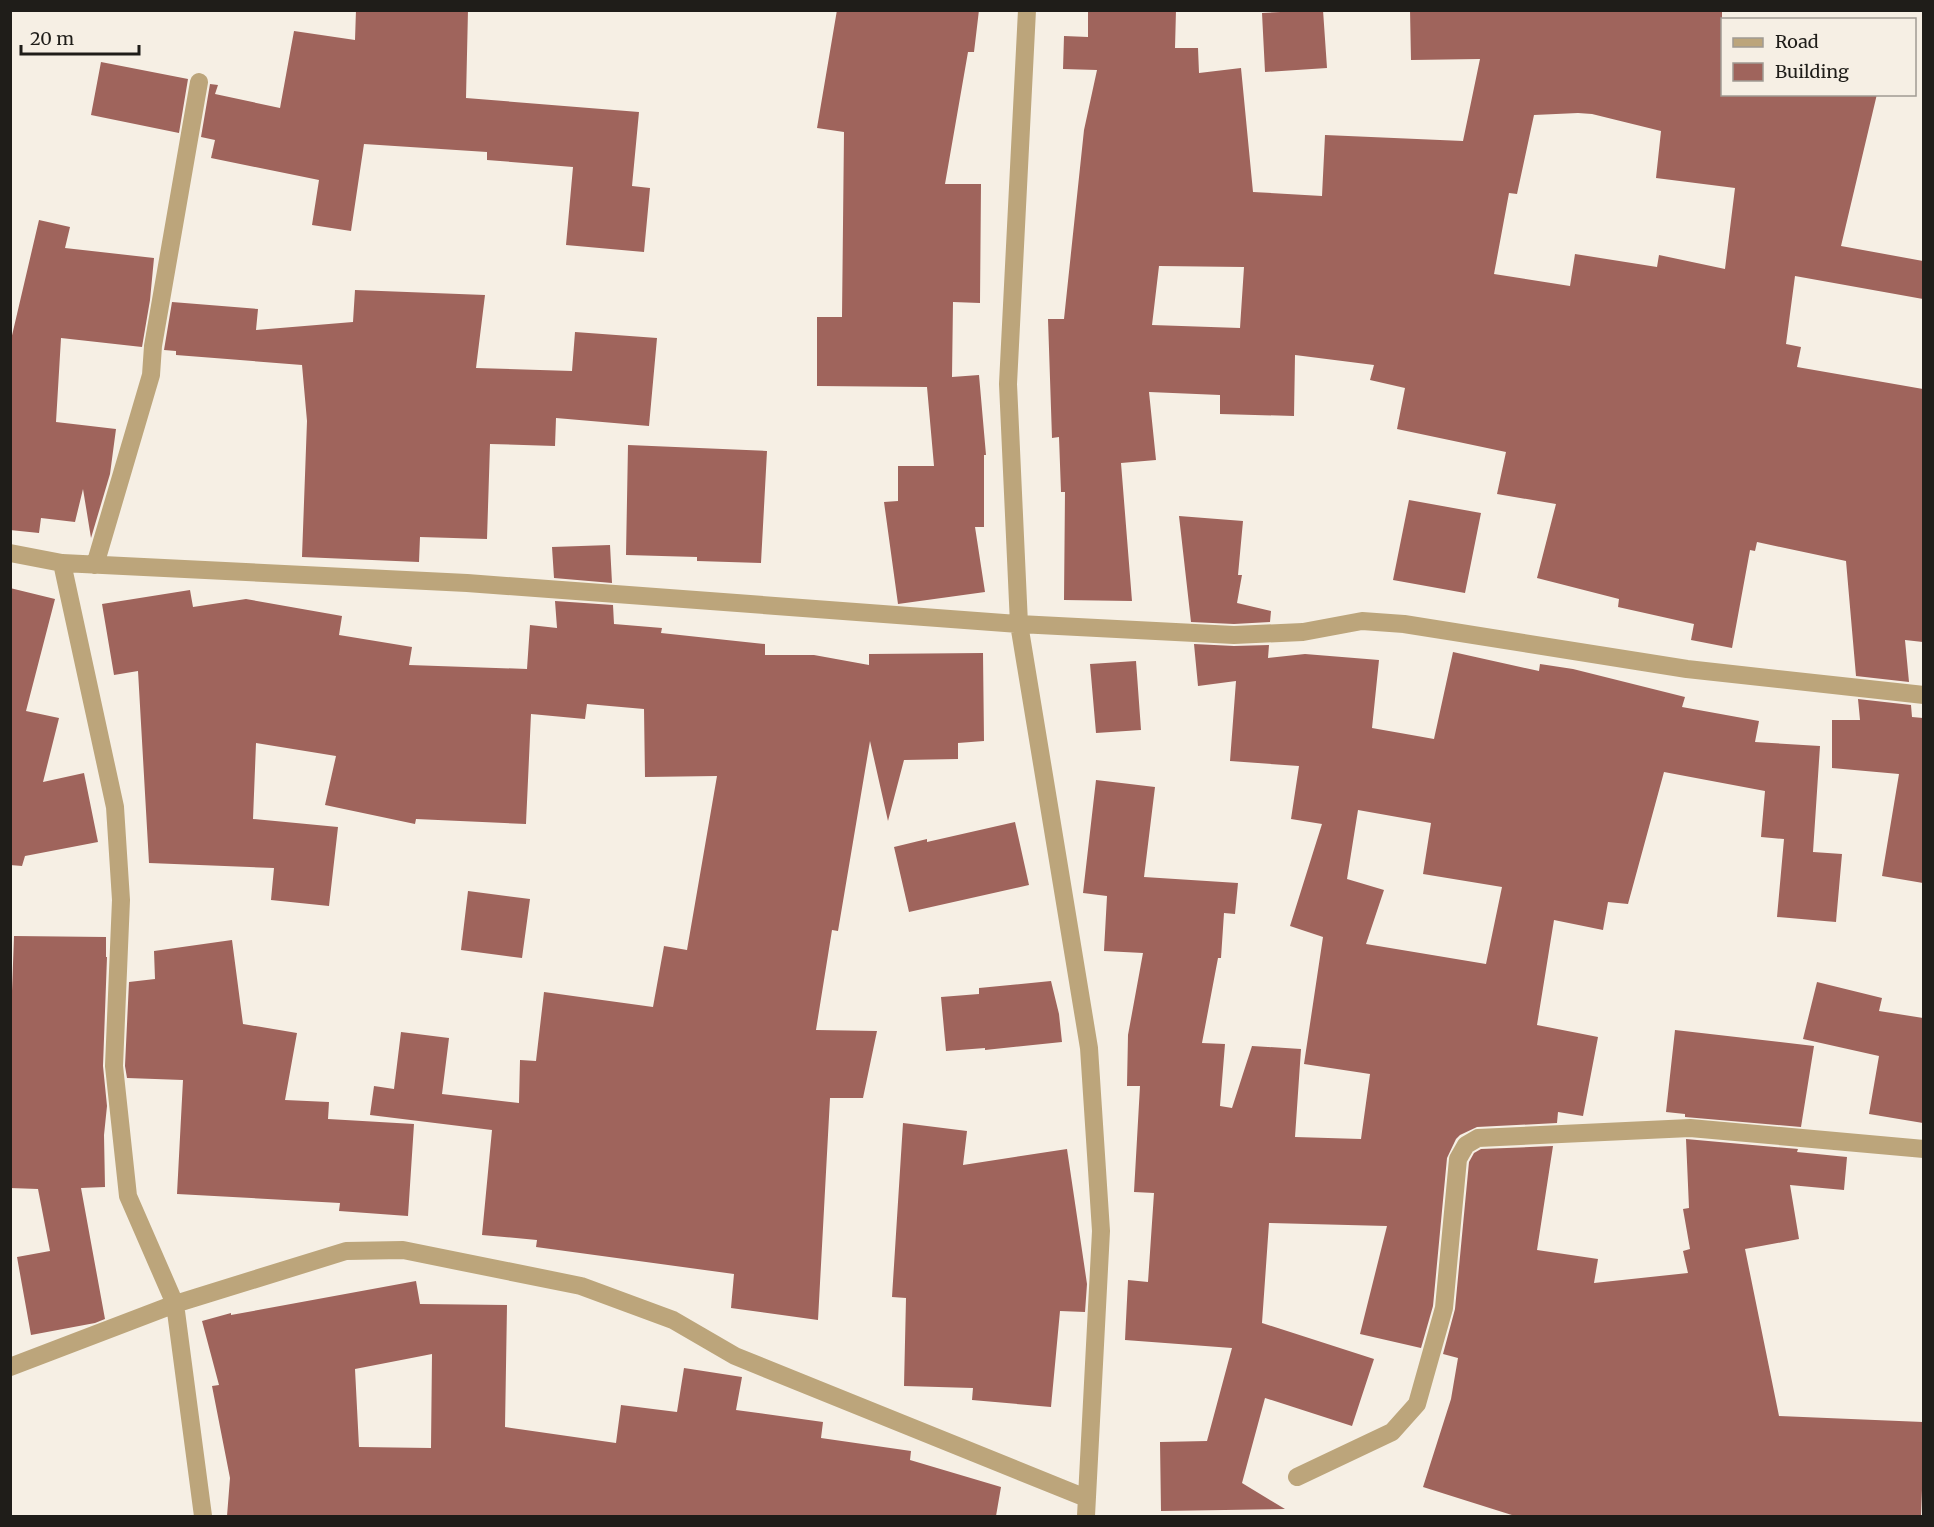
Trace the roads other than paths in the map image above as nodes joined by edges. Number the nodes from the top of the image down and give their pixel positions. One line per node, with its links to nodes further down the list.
1 (1027, 10): 6 (street)
2 (199, 82): 5 (street)
3 (10, 553): 4 (street)
4 (62, 563): 5 (street); 9 (street)
5 (95, 565): 6 (street)
6 (1019, 624): 7 (street); 12 (street)
7 (1923, 695)
8 (1923, 1149): 11 (street)
9 (175, 1304): 10 (street); 12 (street); 13 (street)
10 (10, 1367)
11 (1297, 1477)
12 (1086, 1507)
13 (202, 1516)

